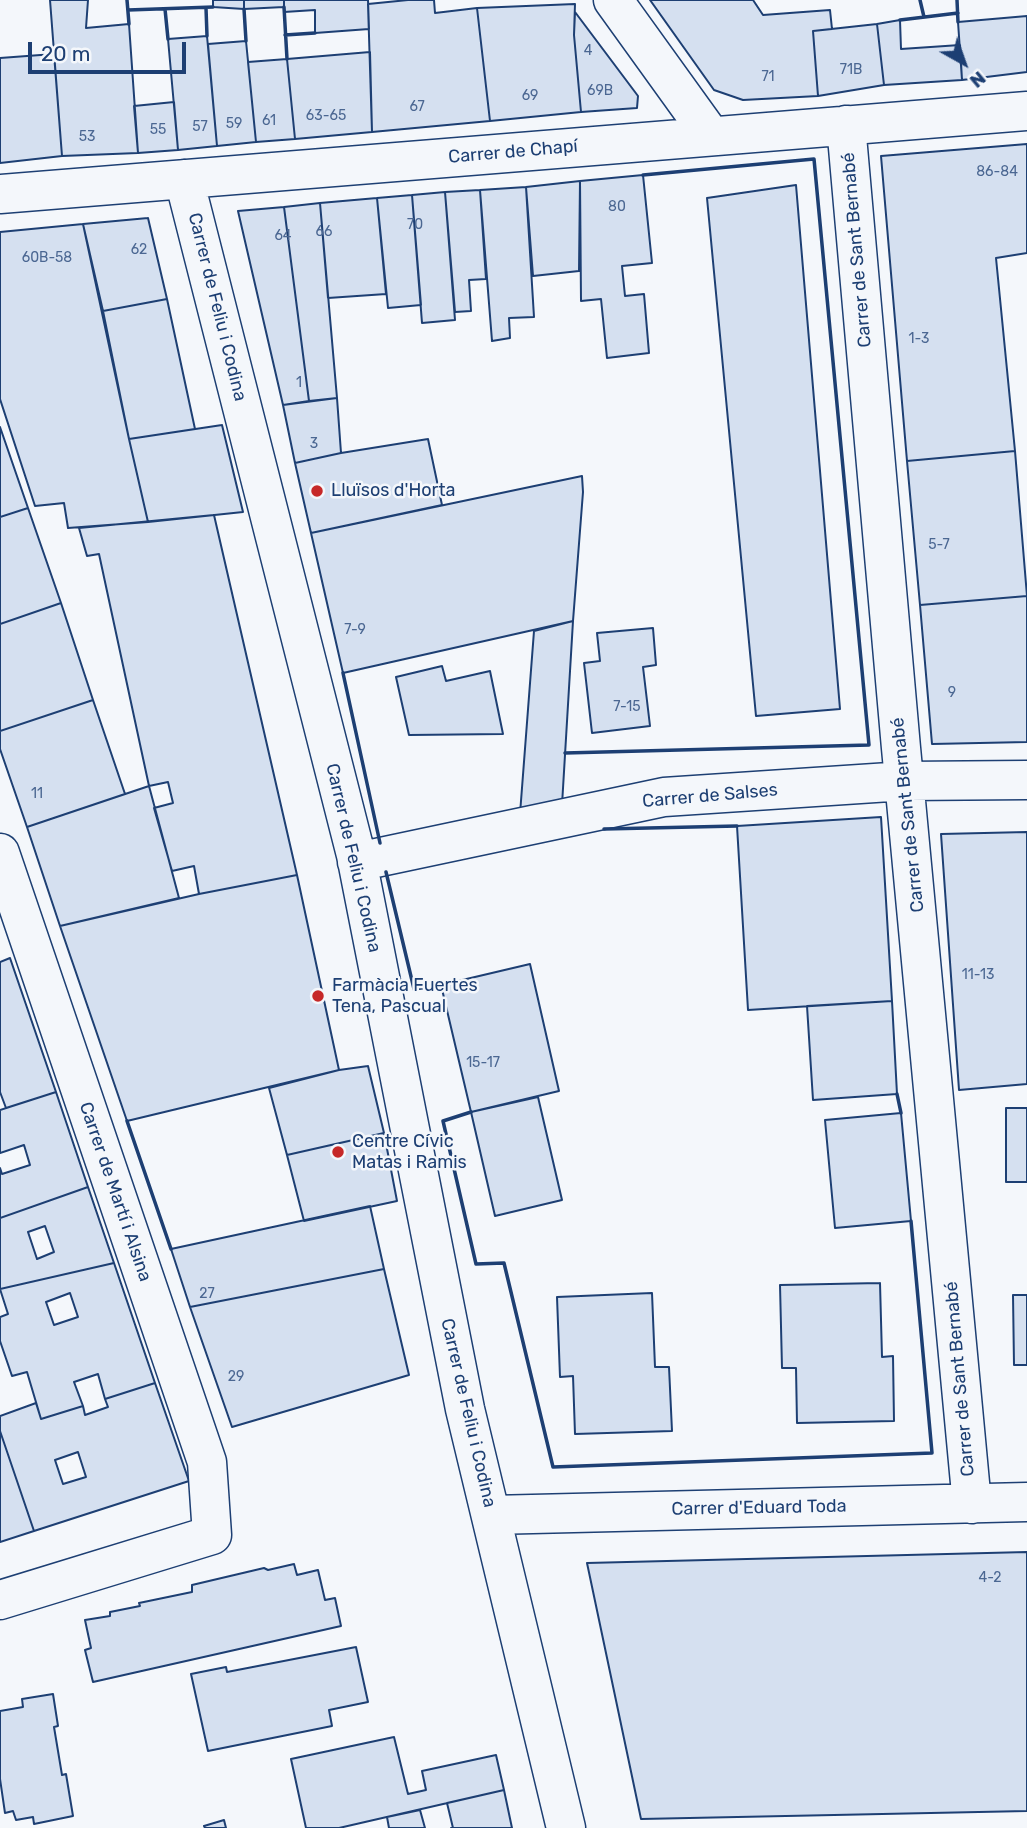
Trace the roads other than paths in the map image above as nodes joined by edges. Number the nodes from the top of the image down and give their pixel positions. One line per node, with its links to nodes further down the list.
1 (613, 0): 4 (street)
2 (1027, 111): 3 (street, Carrer de Chapí)
3 (846, 125): 4 (street, Carrer de Chapí); 8 (street, Carrer de Sant Bernabé)
4 (711, 136): 5 (street, Carrer de Chapí)
5 (184, 179): 6 (street, Carrer de Chapí); 10 (street, Carrer de Feliu i Codina)
6 (0, 194)
7 (1027, 780): 8 (street, Carrer de Salses)
8 (905, 781): 10 (street, Carrer de Salses); 12 (street, Carrer de Sant Bernabé)
9 (0, 853): 14 (street, Carrer de Martí i Alsina)
10 (357, 862): 13 (street, Carrer de Feliu i Codina)
11 (1027, 1502): 12 (street, Carrer d'Eduard Toda)
12 (972, 1504): 13 (street, Carrer d'Eduard Toda)
13 (491, 1516): 15 (street, Carrer de Feliu i Codina)
14 (0, 1600)
15 (566, 1828)

